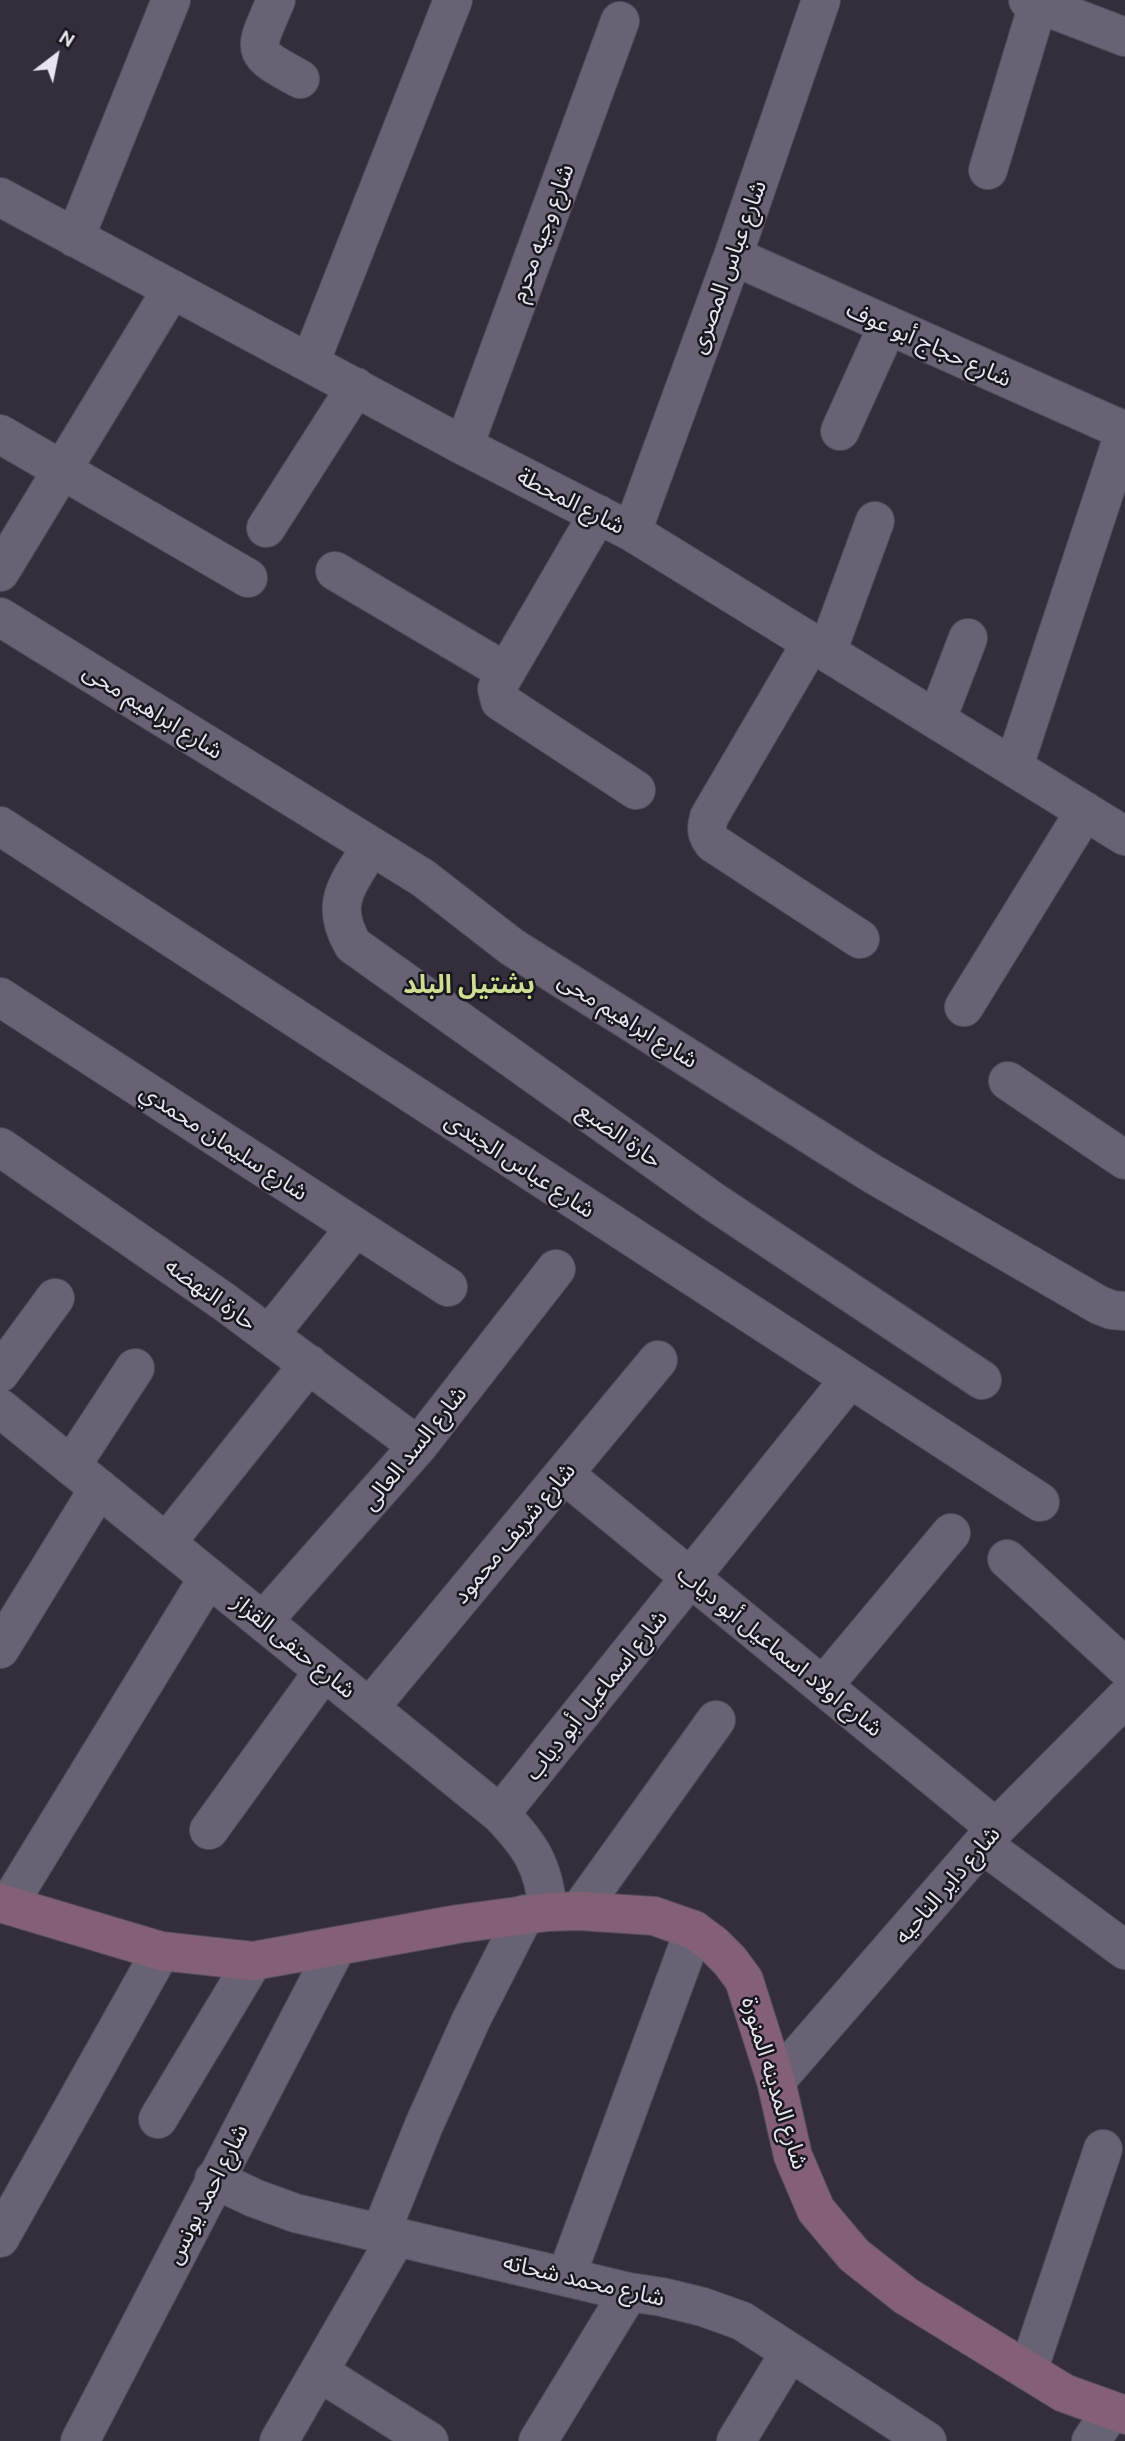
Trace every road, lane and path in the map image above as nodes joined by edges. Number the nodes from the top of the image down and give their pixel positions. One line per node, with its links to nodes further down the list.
1 (276, 0): 9 (street)
2 (453, 0): 16 (street)
3 (821, 0): 13 (street, شارع عباس المصرى)
4 (1033, 2): 6 (street); 10 (street)
5 (165, 3): 12 (street)
6 (1095, 12): 8 (street)
7 (620, 21): 21 (street, شارع وجيه محرم)
8 (1125, 37)
9 (300, 79)
10 (988, 170)
11 (0, 197): 12 (street, شارع المحطة)
12 (75, 238): 14 (street, شارع المحطة)
13 (733, 256): 15 (street, شارع حجاج أبو عوف); 26 (street, شارع عباس المصرى)
14 (172, 289): 16 (street, شارع المحطة); 22 (street)
15 (888, 325): 18 (street, شارع حجاج أبو عوف); 19 (street)
16 (310, 363): 17 (street, شارع المحطة)
17 (356, 387): 21 (street, شارع المحطة); 25 (street)
18 (1125, 430): 35 (street)
19 (840, 431)
20 (0, 433): 22 (street)
21 (464, 446): 23 (street, شارع المحطة)
22 (62, 470): 28 (street); 29 (street)
23 (598, 514): 26 (street, شارع المحطة); 33 (street)
24 (875, 521): 32 (street)
25 (267, 528)
26 (632, 532): 32 (street, شارع المحطة)
27 (335, 570): 33 (street)
28 (0, 572)
29 (248, 578)
30 (0, 617): 40 (street, شارع ابراهيم محى)
31 (968, 638): 34 (street)
32 (819, 647): 34 (street, شارع المحطة); 41 (street)
33 (506, 673): 36 (street)
34 (937, 719): 35 (street, شارع المحطة)
35 (1014, 766): 37 (street, شارع المحطة)
36 (636, 790)
37 (1085, 811): 39 (street, شارع المحطة); 43 (street)
38 (0, 826): 57 (street, شارع عباس الجندى)
39 (1125, 836)
40 (371, 846): 51 (street, شارع ابراهيم محى); 58 (street, حارة الضبع)
41 (860, 939)
42 (0, 997): 47 (street, شارع سليمان محمدي)
43 (964, 1007)
44 (1008, 1081): 46 (street)
45 (0, 1147): 52 (street, حارة النهضه)
46 (1125, 1160)
47 (355, 1228): 49 (street, شارع سليمان محمدي); 52 (street)
48 (556, 1269): 60 (street, شارع السد العالى)
49 (448, 1287)
50 (55, 1298): 56 (street)
51 (1125, 1311)
52 (269, 1335): 54 (street, حارة النهضه)
53 (658, 1360): 61 (street, شارع شريف محمود)
54 (309, 1364): 60 (street, حارة النهضه); 65 (street)
55 (135, 1368): 62 (street)
56 (0, 1373)
57 (849, 1380): 63 (street, شارع عباس الجندى); 68 (street, شارع اسماعيل أبو دياب)
58 (982, 1380)
59 (0, 1408): 62 (street, شارع حنفى القزاز)
60 (418, 1446): 69 (street, شارع السد العالى)
61 (564, 1474): 68 (street, شارع اولاد اسماعيل أبو دياب); 74 (street, شارع شريف محمود)
62 (85, 1477): 65 (street, شارع حنفى القزاز); 70 (street)
63 (1040, 1502)
64 (951, 1533): 73 (street)
65 (166, 1543): 67 (street, شارع حنفى القزاز)
66 (1007, 1559): 71 (street)
67 (208, 1578): 69 (street, شارع حنفى القزاز); 80 (street)
68 (690, 1578): 73 (street, شارع اولاد اسماعيل أبو دياب); 77 (street, شارع اسماعيل أبو دياب)
69 (264, 1621): 72 (street, شارع حنفى القزاز)
70 (0, 1649)
71 (1125, 1667)
72 (324, 1671): 74 (street, شارع حنفى القزاز); 78 (street)
73 (823, 1686): 79 (street, شارع اولاد اسماعيل أبو دياب)
74 (370, 1707): 77 (street, شارع حنفى القزاز)
75 (1119, 1714): 79 (street, شارع داير الناحيه)
76 (716, 1720): 81 (street)
77 (500, 1814): 81 (street, شارع حنفى القزاز)
78 (209, 1830)
79 (989, 1836): 84 (street, شارع اولاد اسماعيل أبو دياب); 87 (street, شارع داير الناحيه)
80 (4, 1904): 85 (street, شارع المدينه المنورة)
81 (551, 1912): 82 (street, شارع المدينه المنورة); 83 (street, شارع المدينه المنورة); 91 (street)
82 (694, 1930): 87 (street, شارع المدينه المنورة); 93 (street)
83 (336, 1948): 86 (street, شارع المدينه المنورة); 90 (street, شارع احمد يونس)
84 (1125, 1950)
85 (161, 1951): 86 (street, شارع المدينه المنورة); 92 (street)
86 (253, 1961): 88 (street)
87 (776, 2081): 96 (street, شارع المدينه المنورة)
88 (158, 2119)
89 (1103, 2149): 96 (street)
90 (214, 2179): 91 (street, شارع محمد شحاته); 99 (street, شارع احمد يونس)
91 (389, 2234): 93 (street, شارع محمد شحاته); 97 (street)
92 (0, 2238)
93 (566, 2277): 94 (street, شارع محمد شحاته)
94 (629, 2292): 95 (street, شارع محمد شحاته); 102 (street)
95 (790, 2352): 103 (street); 104 (street, شارع محمد شحاته)
96 (1028, 2371): 98 (street, شارع المدينه المنورة)
97 (319, 2372): 100 (street); 101 (street)
98 (1109, 2422)
99 (80, 2441)
100 (279, 2441)
101 (429, 2441)
102 (538, 2441)
103 (736, 2441)
104 (927, 2441)

